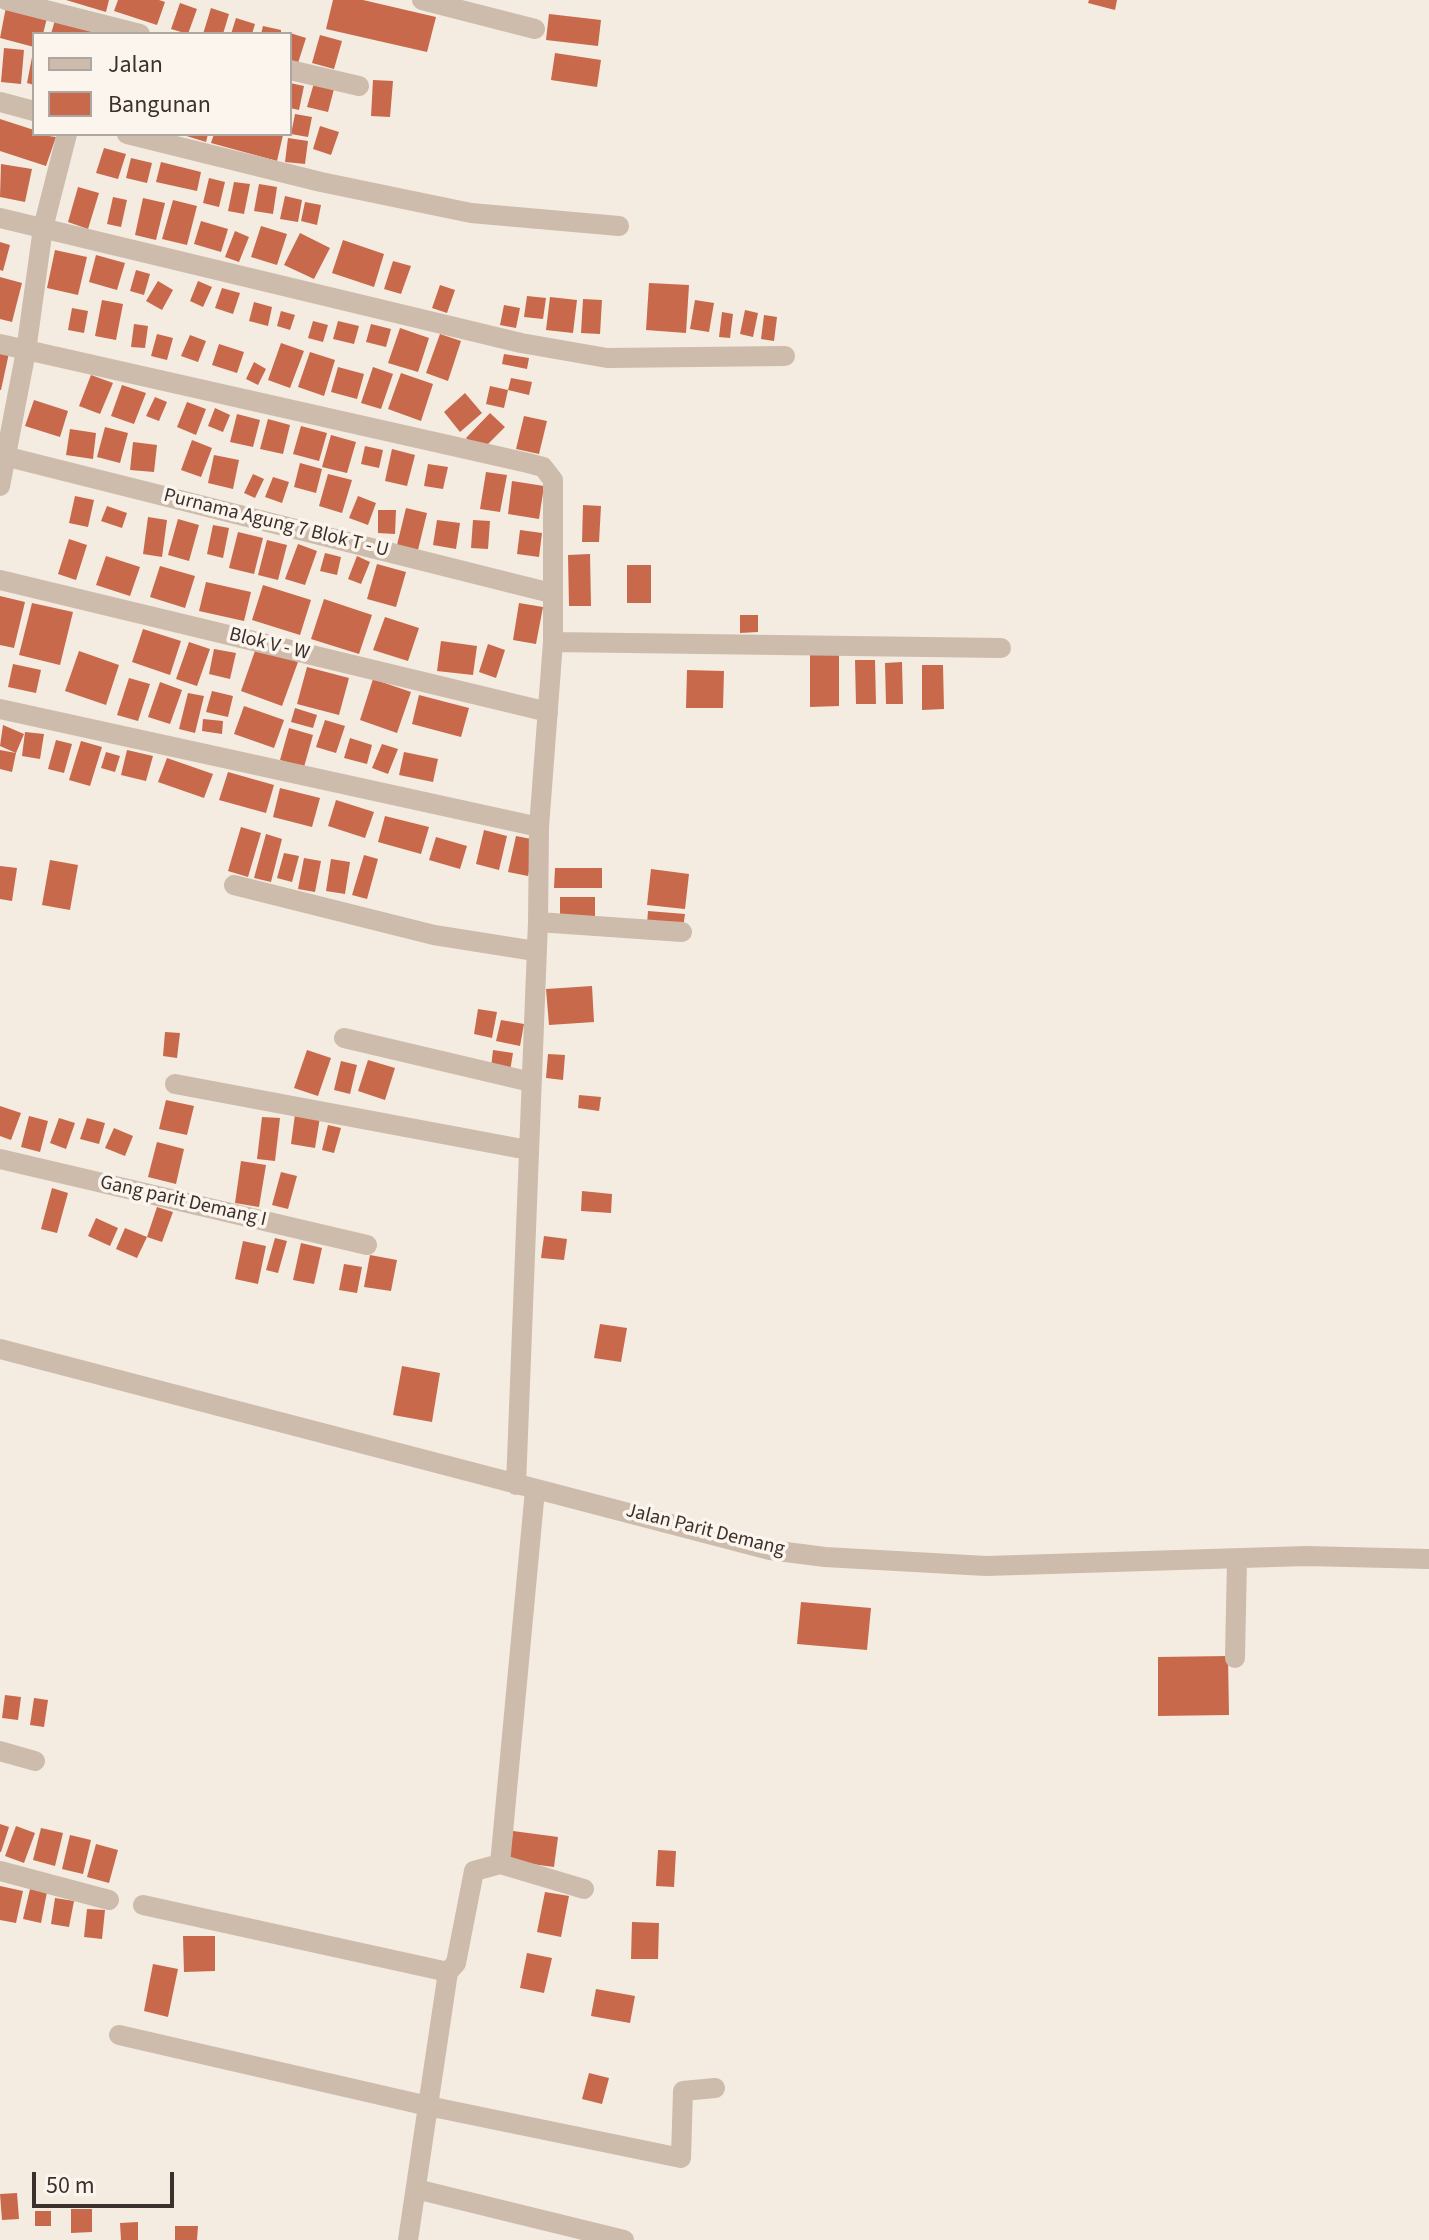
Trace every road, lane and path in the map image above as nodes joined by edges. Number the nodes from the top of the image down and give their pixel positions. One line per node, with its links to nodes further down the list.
1 (6, 0): 4 (street)
2 (422, 0): 3 (street)
3 (535, 29)
4 (132, 32)
5 (292, 70): 6 (street)
6 (359, 86)
7 (0, 102): 8 (street)
8 (32, 110)
9 (66, 136): 13 (street)
10 (135, 136): 12 (street)
11 (0, 218): 13 (street)
12 (619, 226)
13 (43, 228): 15 (street); 16 (street)
14 (0, 344): 15 (street)
15 (26, 351): 17 (street); 20 (street)
16 (785, 356)
17 (4, 456): 18 (street); 20 (street, Purnama Agung 7 Blok T - U)
18 (0, 486)
19 (0, 580): 24 (street, Blok V - W)
20 (551, 593): 21 (street)
21 (553, 642): 22 (street); 24 (street)
22 (1001, 648)
23 (0, 709): 25 (street)
24 (543, 711): 25 (street)
25 (539, 827): 27 (street)
26 (234, 885): 29 (street)
27 (538, 922): 28 (street); 29 (street)
28 (682, 932)
29 (535, 951): 31 (street)
30 (344, 1038): 31 (street)
31 (531, 1082): 33 (street)
32 (175, 1084): 33 (street)
33 (528, 1150): 37 (street)
34 (0, 1159): 35 (street, Gang parit Demang I)
35 (367, 1245)
36 (0, 1349): 37 (street, Jalan Parit Demang)
37 (525, 1488): 38 (street, Jalan Parit Demang); 43 (street)
38 (1237, 1559): 39 (street, Jalan Parit Demang); 40 (street)
39 (1429, 1559)
40 (1235, 1658)
41 (0, 1751): 42 (street)
42 (35, 1761)
43 (500, 1864): 45 (street); 48 (street)
44 (0, 1871): 46 (street)
45 (584, 1889)
46 (109, 1900)
47 (143, 1905): 48 (street)
48 (448, 1972): 51 (street)
49 (119, 2035): 51 (street)
50 (715, 2088): 51 (street)
51 (428, 2106): 52 (street)
52 (416, 2189): 53 (street); 54 (street)
53 (408, 2240)
54 (624, 2240)

